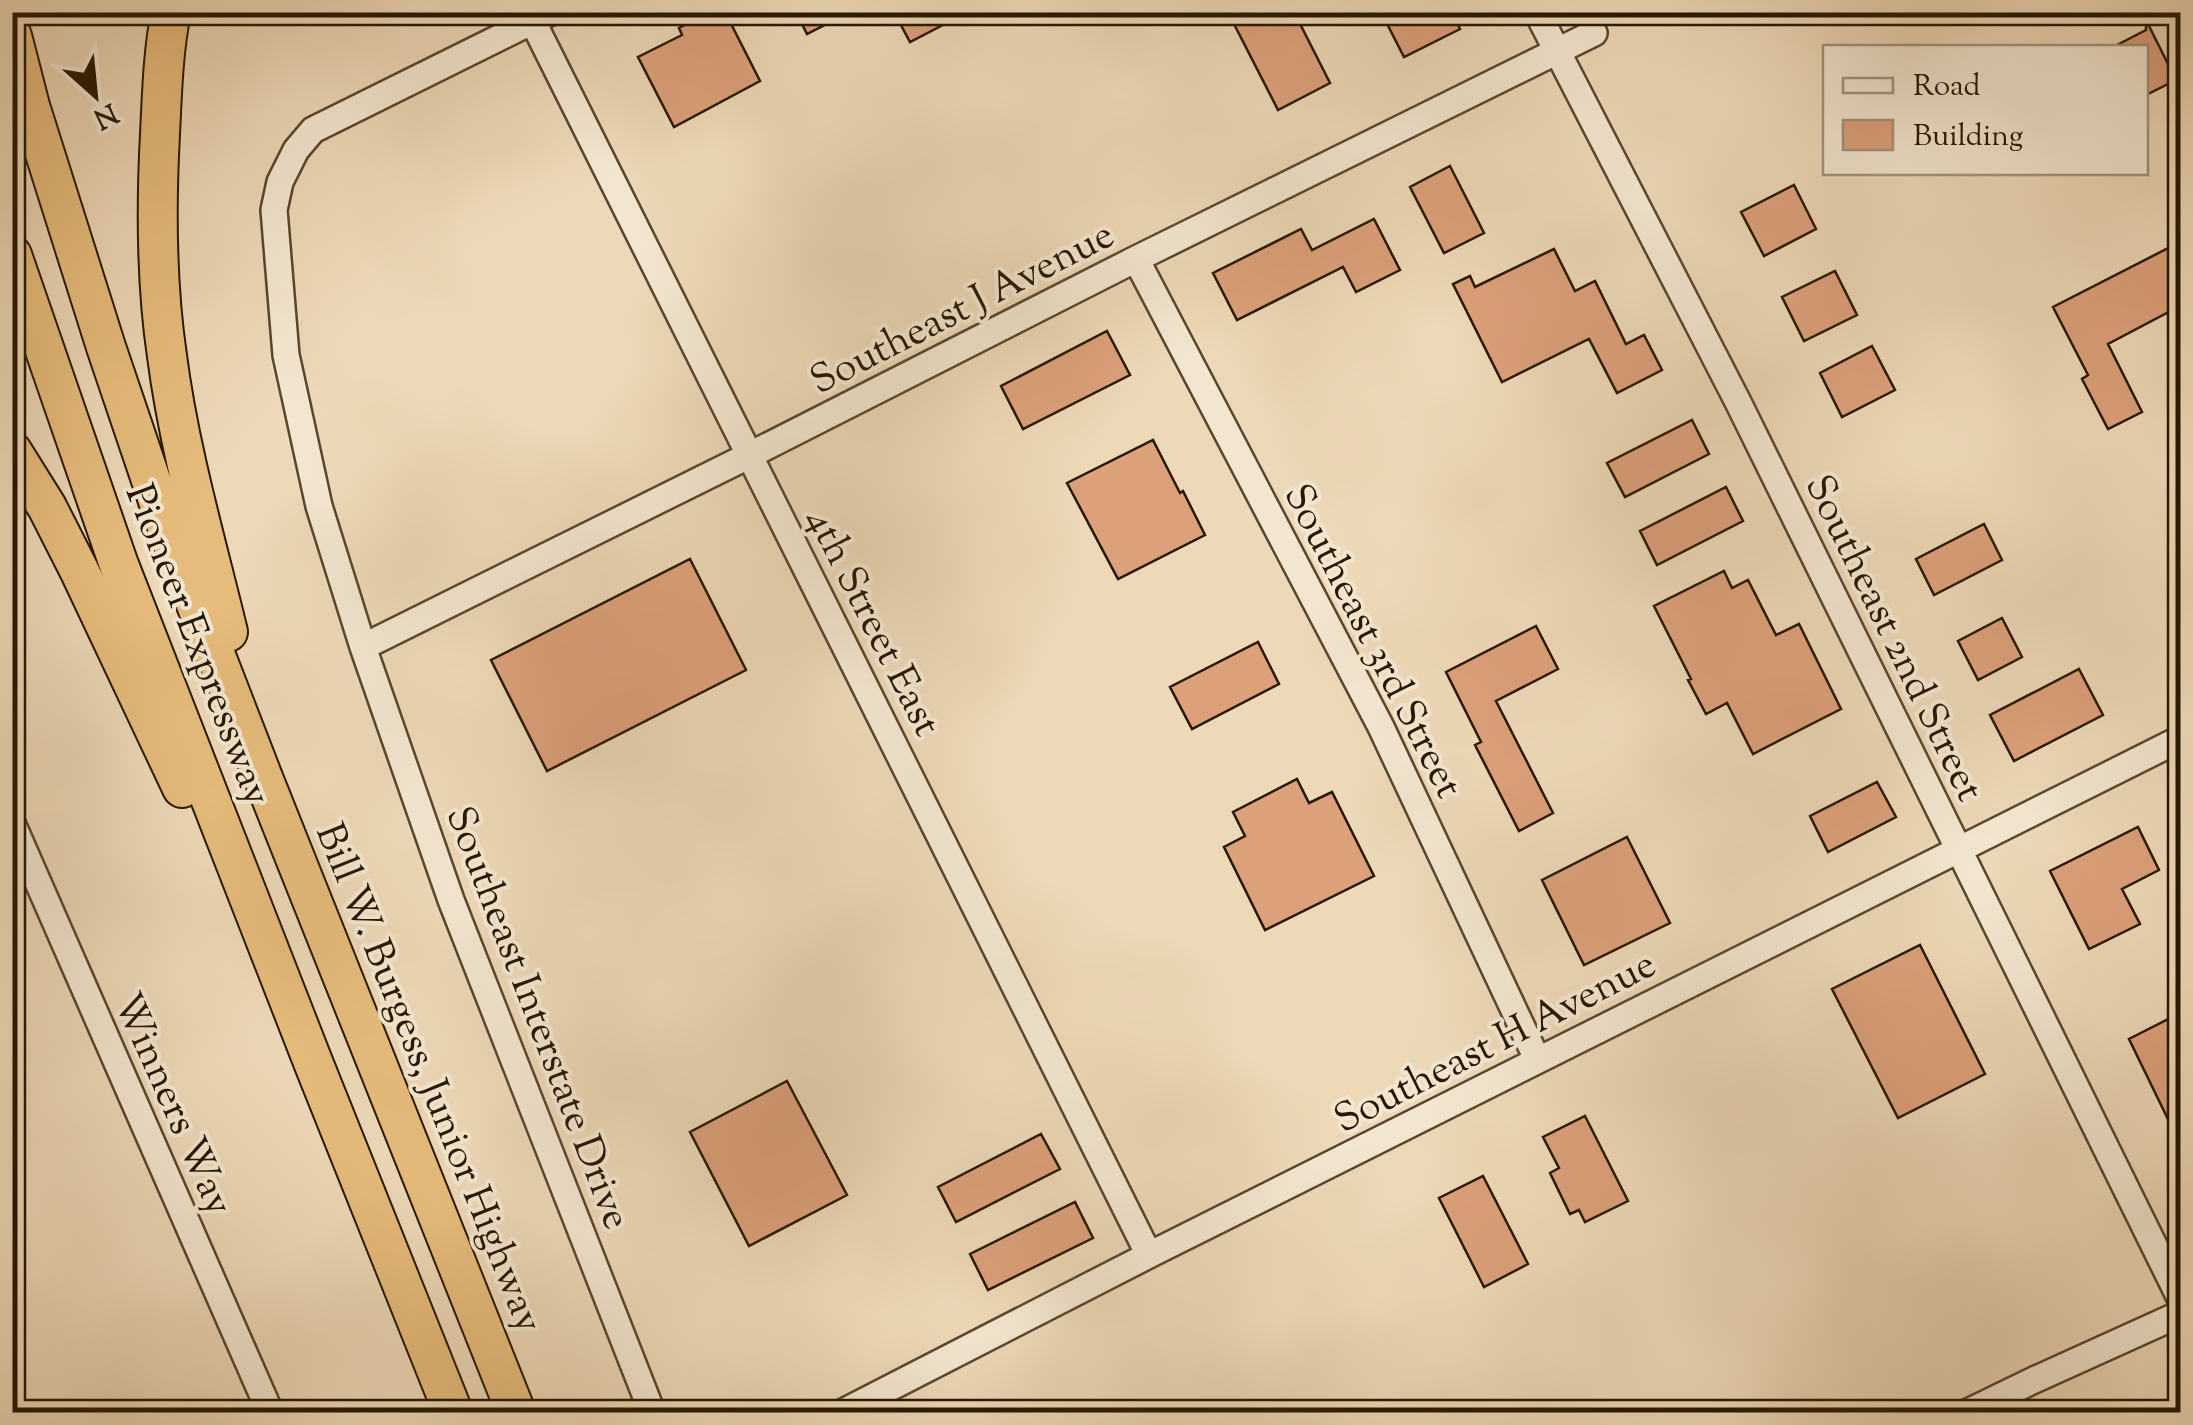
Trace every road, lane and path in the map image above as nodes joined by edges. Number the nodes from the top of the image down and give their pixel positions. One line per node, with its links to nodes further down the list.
1 (171, 12): 13 (highway)
2 (1538, 12): 6 (street, Southeast 2nd Street)
3 (542, 17): 10 (street, 4th Street East); 11 (street, Southeast Interstate Drive)
4 (1594, 33): 6 (street, Southeast J Avenue)
5 (12, 36): 13 (highway, Pioneer Expressway)
6 (1558, 52): 8 (street, Southeast J Avenue); 15 (street, Southeast 2nd Street)
7 (12, 255): 17 (highway, Pioneer Expressway)
8 (1136, 259): 10 (street, Southeast J Avenue); 16 (street, Southeast 3rd Street)
9 (12, 451): 17 (highway)
10 (750, 455): 11 (street, Southeast J Avenue); 18 (street, 4th Street East)
11 (363, 647): 24 (street, Southeast Interstate Drive)
12 (2180, 739): 15 (street, Southeast H Avenue)
13 (262, 775): 23 (highway, Bill W. Burgess, Junior Highway)
14 (12, 823): 21 (street, Winners Way)
15 (1960, 848): 16 (street, Southeast H Avenue); 19 (street, Southeast 2nd Street)
16 (1537, 1060): 18 (street, Southeast H Avenue)
17 (312, 1062): 22 (highway)
18 (1149, 1255): 25 (street, Southeast H Avenue)
19 (2180, 1298)
20 (2180, 1314): 26 (street)
21 (270, 1412)
22 (453, 1412)
23 (516, 1412)
24 (652, 1412)
25 (843, 1412)
26 (1968, 1412)

